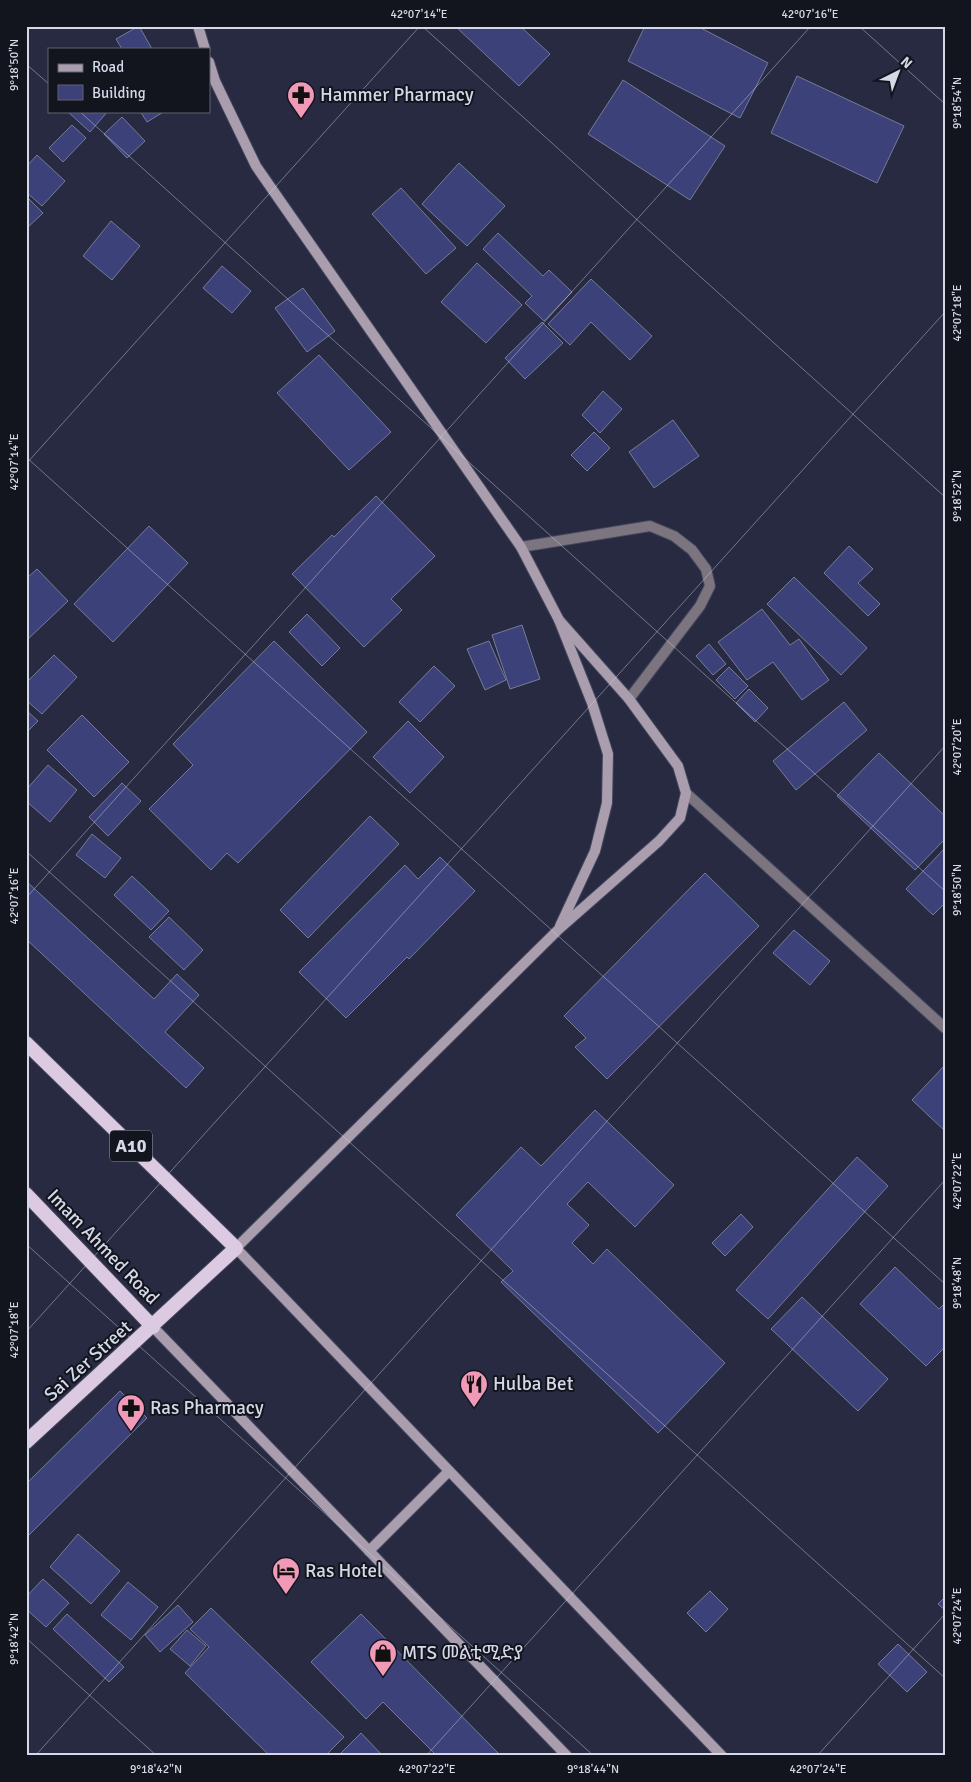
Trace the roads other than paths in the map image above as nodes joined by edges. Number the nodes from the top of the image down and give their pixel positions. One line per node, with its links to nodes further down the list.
1 (198, 26): 2 (main road)
2 (205, 48)
3 (210, 65): 4 (main road)
4 (521, 547): 5 (main road); 6 (street)
5 (559, 620): 6 (main road); 8 (main road)
6 (629, 699): 7 (main road)
7 (686, 793): 8 (main road); 9 (street)
8 (559, 929): 12 (main road)
9 (945, 1028)
10 (26, 1043): 12 (highway, A10)
11 (26, 1194): 13 (highway, Imam Ahmed Road)
12 (236, 1248): 13 (highway, Sai Zer Street); 15 (main road)
13 (153, 1327): 14 (highway, Sai Zer Street); 16 (main road)
14 (26, 1442)
15 (449, 1471): 16 (main road); 18 (main road)
16 (369, 1551): 17 (main road)
17 (568, 1756)
18 (722, 1756)

